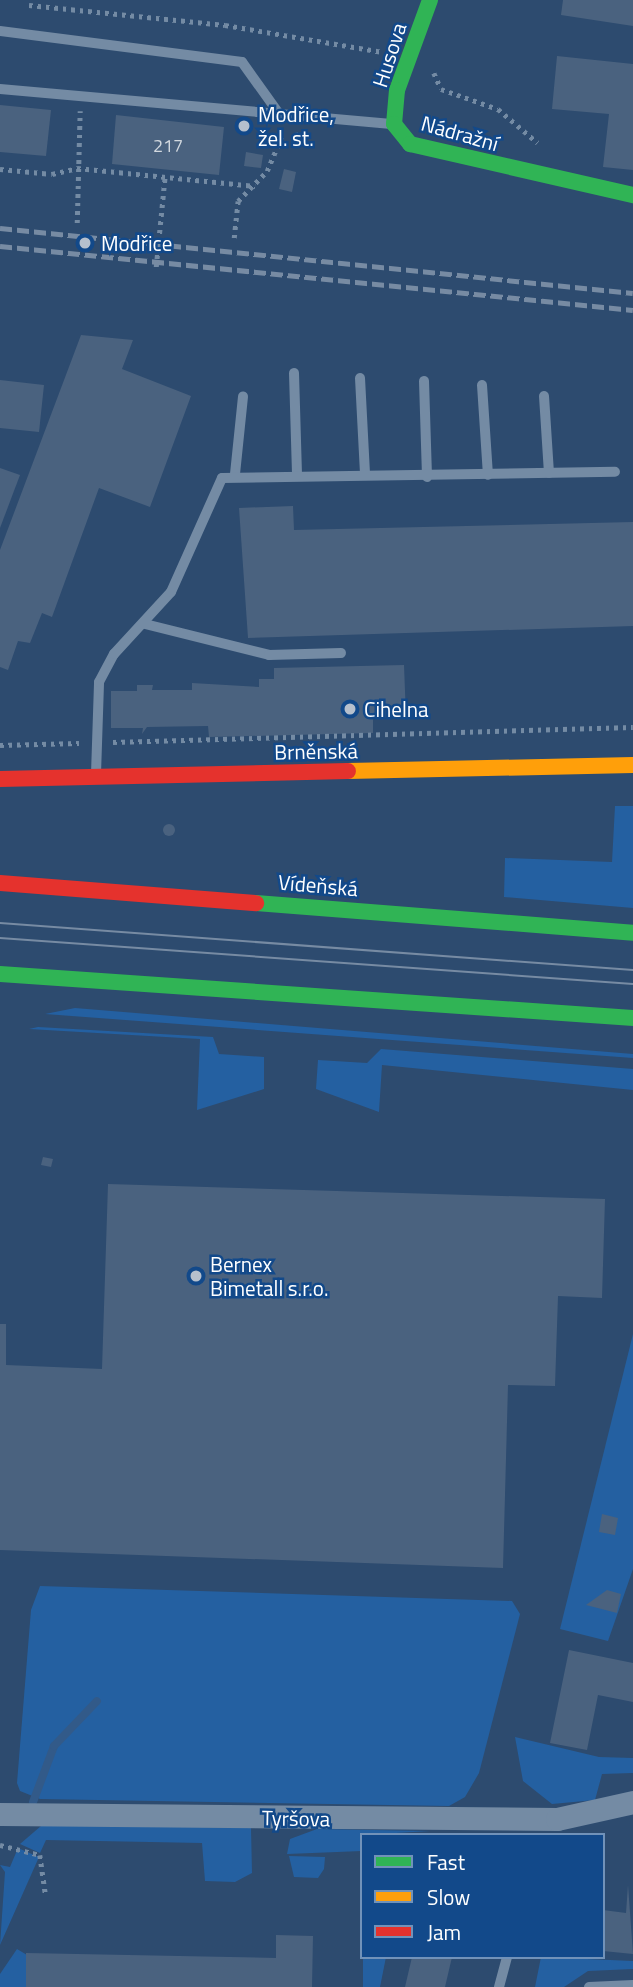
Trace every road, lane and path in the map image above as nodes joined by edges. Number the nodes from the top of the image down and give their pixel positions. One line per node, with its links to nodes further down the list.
1 (430, 0): 12 (main road, Husova)
2 (29, 5): 5 (path)
3 (0, 31): 10 (lane)
4 (394, 43): 5 (path)
5 (391, 54): 6 (path)
6 (387, 65)
7 (435, 66): 15 (path)
8 (0, 89): 10 (lane, Nádražní)
9 (94, 111): 16 (path)
10 (280, 115): 11 (lane, Nádražní)
11 (312, 121): 12 (lane, Nádražní); 14 (path)
12 (394, 124): 20 (main road, Nádražní)
13 (270, 130): 14 (path)
14 (282, 133): 19 (path)
15 (550, 153)
16 (77, 168): 17 (path); 18 (path); 21 (path)
17 (0, 169)
18 (165, 176): 19 (path); 23 (path)
19 (255, 186): 22 (path)
20 (633, 195)
21 (77, 223)
22 (234, 238)
23 (156, 267)
24 (294, 373): 33 (lane)
25 (360, 377): 34 (lane)
26 (424, 382): 36 (lane)
27 (482, 386): 35 (lane)
28 (243, 396): 32 (lane)
29 (544, 396): 31 (lane)
30 (615, 472): 31 (lane)
31 (549, 473): 35 (lane)
32 (235, 474): 33 (lane); 37 (lane)
33 (297, 474): 34 (lane)
34 (365, 475): 36 (lane)
35 (488, 475): 36 (lane)
36 (427, 477)
37 (145, 624): 38 (lane); 40 (lane)
38 (341, 653)
39 (633, 727): 40 (path)
40 (94, 742): 41 (path); 43 (lane)
41 (0, 745)
42 (633, 765): 43 (main road, Brněnská)
43 (96, 777): 44 (main road, Brněnská)
44 (0, 779)
45 (0, 883): 46 (main road, Vídeňská)
46 (633, 933)
47 (0, 974): 48 (main road)
48 (633, 1018)
49 (633, 1802): 51 (street, Tyršova)
50 (0, 1814): 51 (street, Tyršova)
51 (556, 1827)
52 (0, 1845): 53 (path)
53 (46, 1897)
54 (506, 1959): 56 (lane)
55 (633, 1985): 57 (lane)
56 (499, 1987)
57 (589, 1987)

